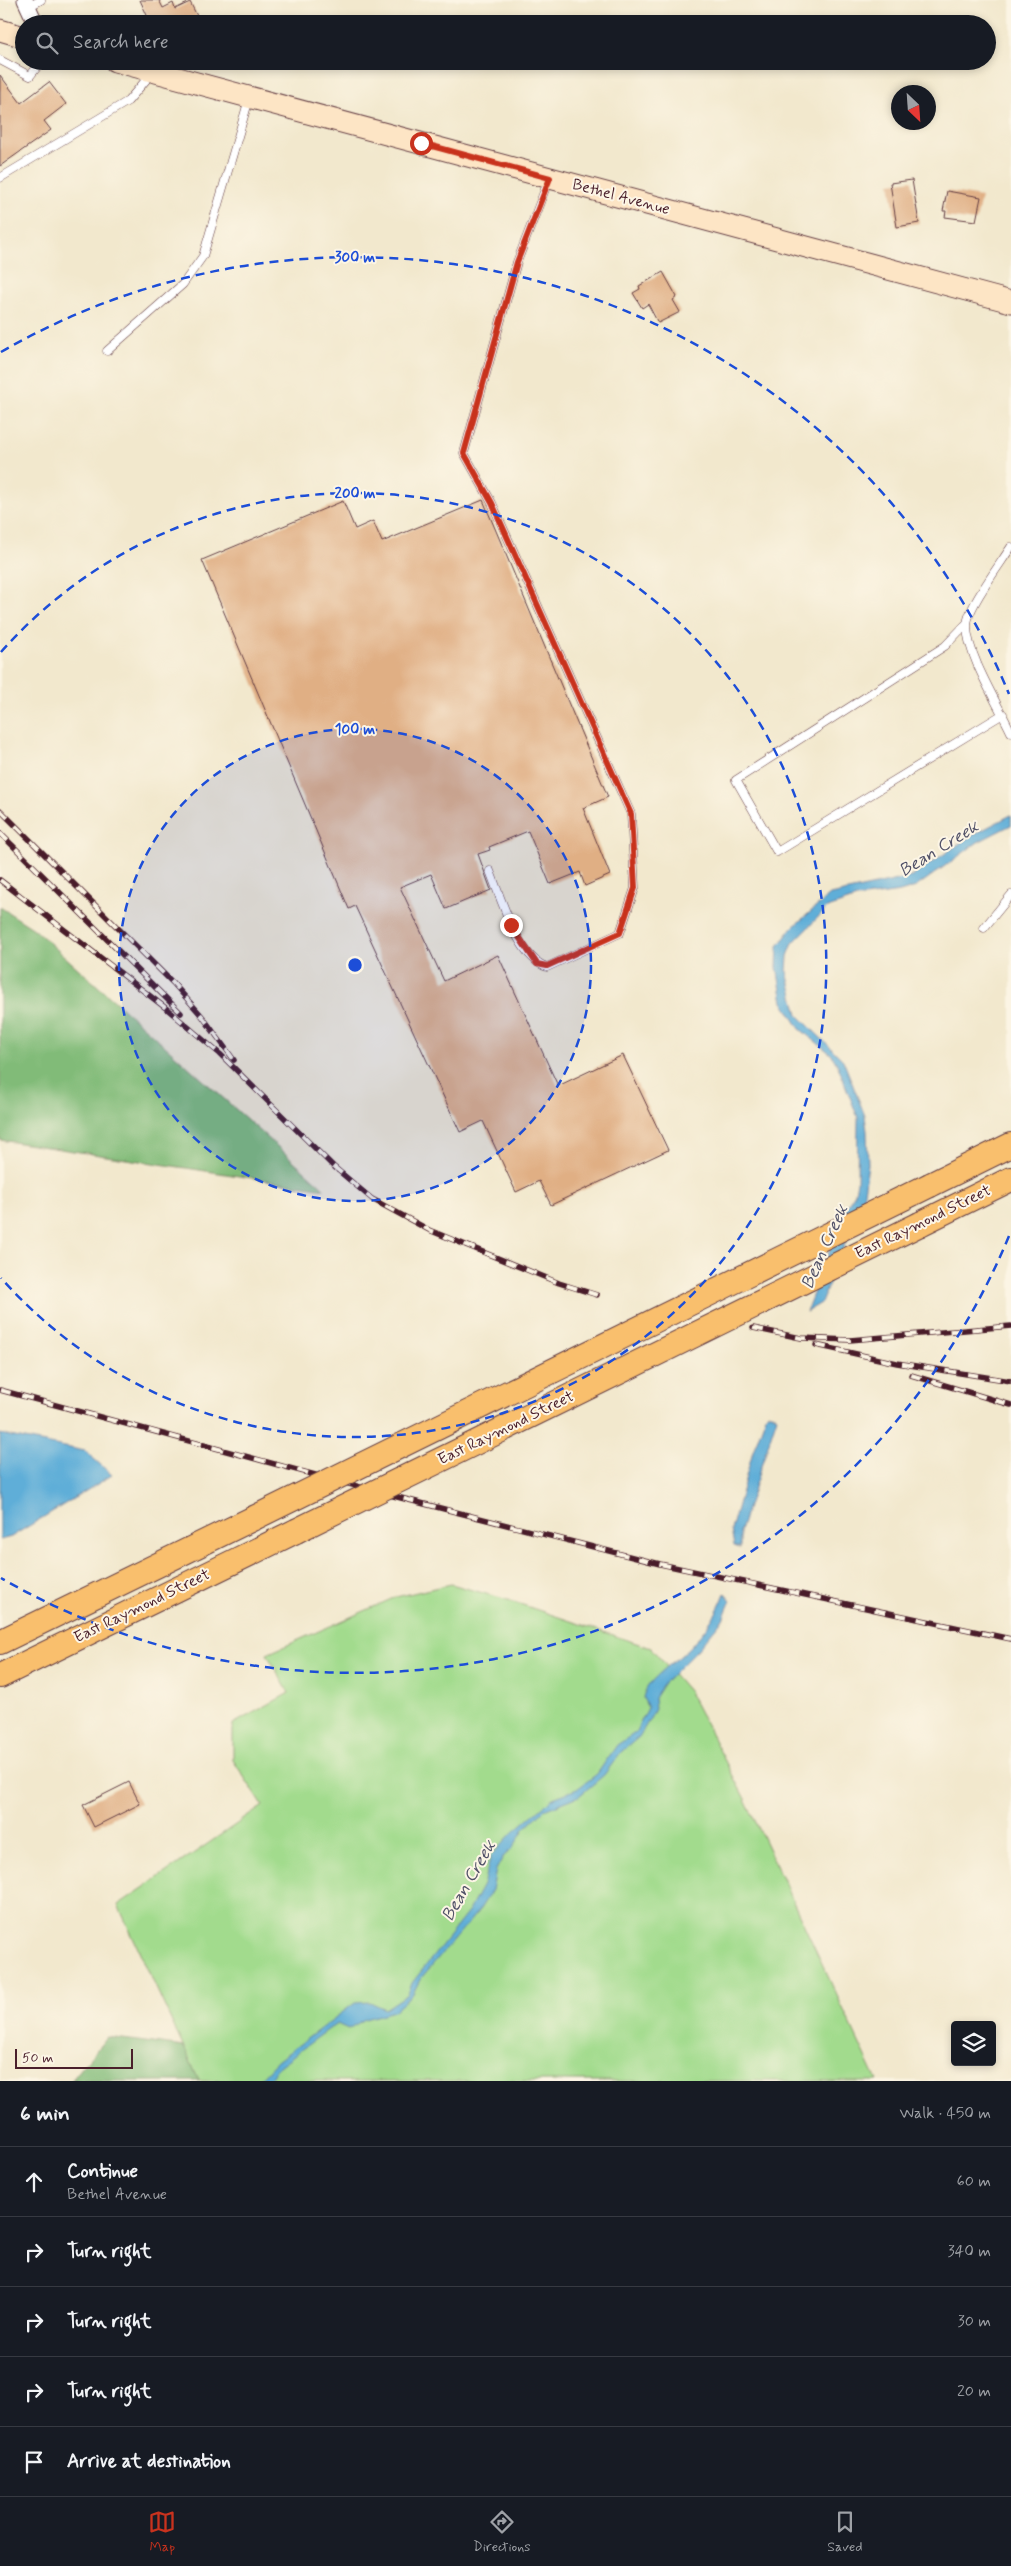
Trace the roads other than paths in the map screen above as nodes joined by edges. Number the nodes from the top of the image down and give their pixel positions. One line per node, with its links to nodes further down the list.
1 (31, 2): 2 (street)
2 (34, 15)
3 (0, 30): 4 (street)
4 (15, 34)
5 (0, 60): 6 (lane)
6 (15, 68)
7 (19, 70): 8 (lane)
8 (35, 70)
9 (150, 70): 10 (street, Bethel Avenue)
10 (154, 71): 11 (street, Bethel Avenue); 12 (lane)
11 (250, 97): 13 (street, Bethel Avenue); 15 (lane)
12 (0, 178)
13 (550, 178): 14 (street, Bethel Avenue); 20 (lane)
14 (1011, 302)
15 (107, 350)
16 (1011, 547): 17 (lane)
17 (967, 623): 18 (lane); 18 (lane)
18 (1003, 714): 19 (lane)
19 (1011, 732)
20 (490, 872)
21 (1011, 895): 22 (lane)
22 (984, 928)
23 (1011, 1145): 25 (main road, East Raymond Street, bridge)
24 (1011, 1179): 26 (main road, East Raymond Street, bridge)
25 (0, 1642)
26 (0, 1676)

